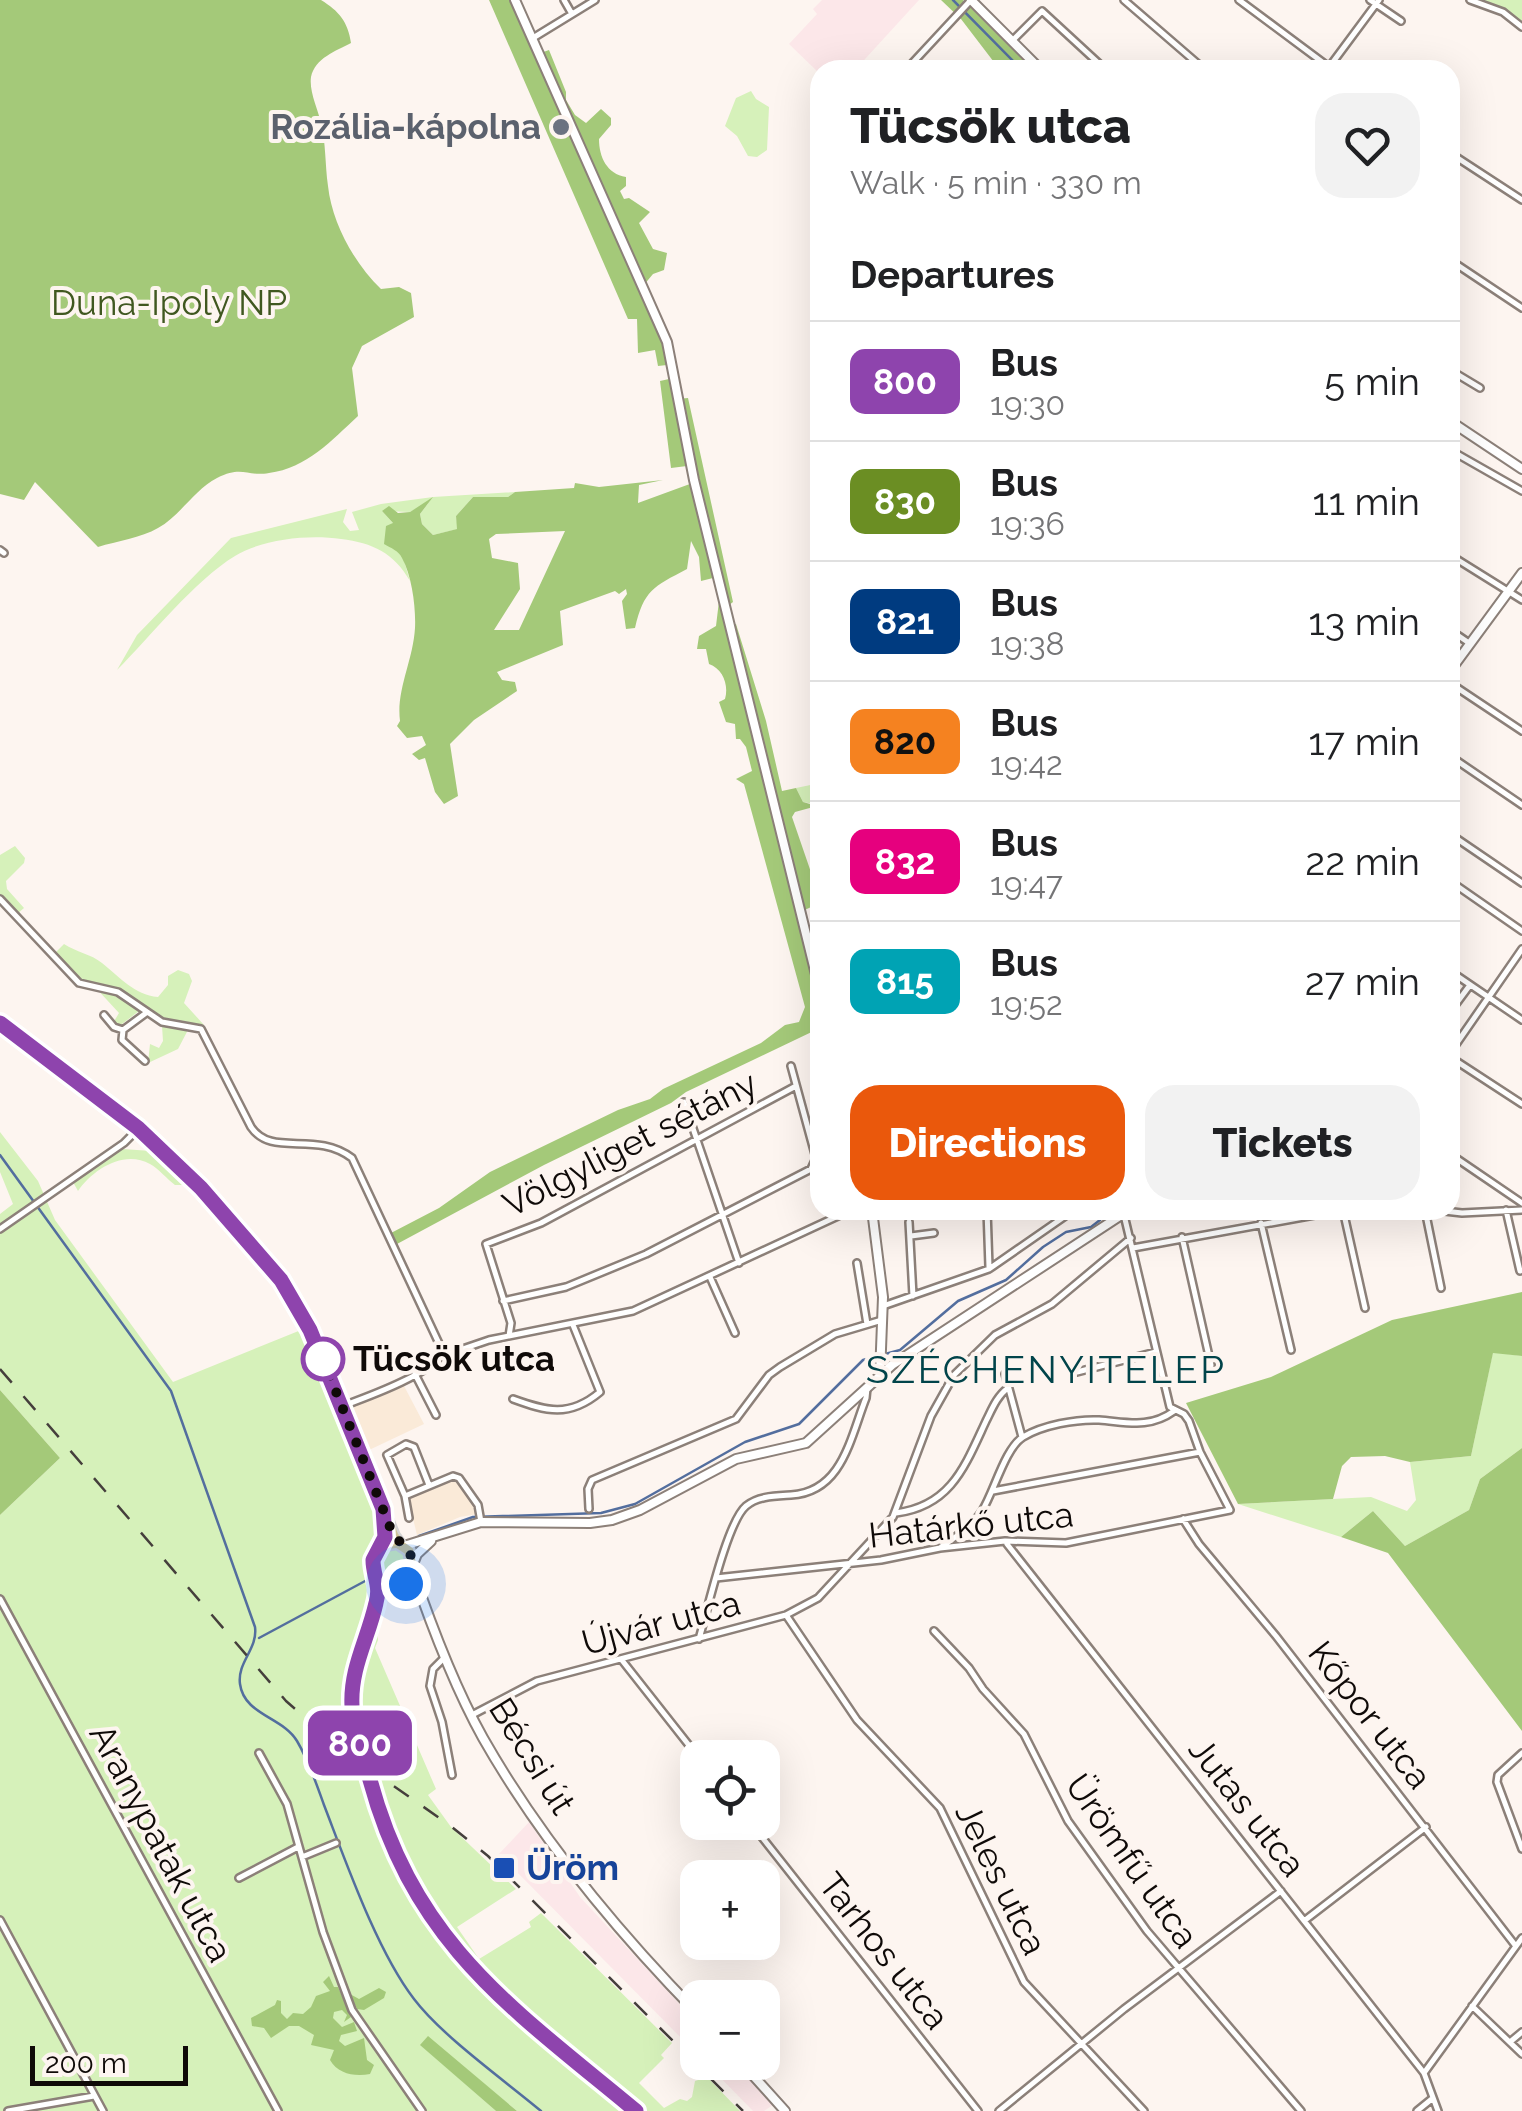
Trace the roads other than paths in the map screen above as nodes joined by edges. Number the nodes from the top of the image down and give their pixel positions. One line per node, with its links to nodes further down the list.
1 (516, 0): 12 (street)
2 (564, 0): 9 (street)
3 (596, 0): 9 (street)
4 (1124, 0): 17 (street)
5 (1238, 0): 18 (street)
6 (1470, 0): 11 (street)
7 (1375, 1): 10 (street); 19 (street)
8 (966, 5): 13 (street); 14 (street)
9 (572, 14): 12 (street)
10 (1401, 21)
11 (1522, 27)
12 (531, 40): 47 (street)
13 (1012, 41): 15 (street); 16 (street)
14 (915, 60)
15 (1031, 60)
16 (1095, 60)
17 (1193, 60)
18 (1319, 60)
19 (1337, 60)
20 (1460, 160): 21 (street)
21 (1522, 200)
22 (1460, 267): 23 (street)
23 (1522, 308)
24 (1460, 376): 25 (street)
25 (1480, 388)
26 (1460, 428): 28 (street)
27 (1460, 456): 29 (street)
28 (1522, 469)
29 (1521, 489)
30 (1460, 560): 32 (street)
31 (1522, 573): 32 (street)
32 (1509, 592): 33 (street); 35 (street)
33 (1522, 600)
34 (1460, 636): 35 (street)
35 (1472, 644): 36 (street)
36 (1460, 659)
37 (1460, 690): 38 (street)
38 (1522, 732)
39 (1460, 763): 40 (street)
40 (1522, 805)
41 (1460, 841): 42 (street)
42 (1522, 883)
43 (1460, 888): 45 (street)
44 (0, 899): 52 (street)
45 (1522, 931)
46 (1522, 948): 50 (street)
47 (810, 950)
48 (1460, 978): 49 (street)
49 (1470, 985): 50 (street); 51 (street)
50 (1488, 997): 54 (street); 57 (street)
51 (1460, 998)
52 (146, 1013): 56 (street); 109 (street)
53 (104, 1015): 56 (street)
54 (1522, 1020)
55 (0, 1023): 64 (main road)
56 (123, 1030): 58 (street)
57 (1460, 1040)
58 (145, 1061)
59 (1460, 1062): 63 (street)
60 (791, 1066): 61 (street, Völgyliget sétány)
61 (796, 1086): 65 (street, Völgyliget sétány); 66 (street, Völgyliget sétány)
62 (684, 1102): 66 (street)
63 (1522, 1104)
64 (138, 1128): 84 (street); 118 (main road)
65 (810, 1136)
66 (696, 1138): 72 (street); 97 (street, Völgyliget sétány)
67 (1460, 1161): 69 (street)
68 (810, 1167): 72 (street, Völgyliget sétány)
69 (1522, 1207): 70 (street)
70 (1506, 1210): 71 (street); 93 (street)
71 (1460, 1213)
72 (722, 1217): 91 (street); 97 (street, Völgyliget sétány)
73 (830, 1220): 91 (street)
74 (874, 1220): 98 (street)
75 (987, 1220): 92 (street)
76 (1059, 1220): 92 (street)
77 (1115, 1220): 114 (street)
78 (1127, 1220): 87 (street)
79 (1274, 1220): 83 (street)
80 (1344, 1220): 99 (street)
81 (1427, 1220): 95 (street)
82 (910, 1222): 86 (street)
83 (1261, 1223): 88 (street); 107 (street)
84 (0, 1230)
85 (934, 1234): 86 (street)
86 (910, 1236): 96 (street)
87 (1131, 1238): 89 (street); 104 (street)
88 (1182, 1238): 89 (street); 110 (street)
89 (1133, 1248): 108 (street)
90 (857, 1262): 101 (street)
91 (739, 1263): 94 (street)
92 (989, 1268): 96 (street)
93 (1520, 1271)
94 (710, 1276): 102 (street); 103 (street)
95 (1441, 1288)
96 (913, 1296): 98 (street)
97 (503, 1302): 105 (street, Völgyliget sétány)
98 (884, 1306): 100 (street)
99 (1365, 1308)
100 (882, 1320): 101 (street); 114 (street)
101 (867, 1324): 127 (street)
102 (573, 1325): 105 (street); 117 (street)
103 (735, 1334)
104 (994, 1335): 106 (street); 128 (street)
105 (509, 1336): 109 (street)
106 (997, 1344)
107 (1290, 1350)
108 (1156, 1352): 111 (street); 119 (street)
109 (442, 1356): 112 (street)
110 (1211, 1365)
111 (1077, 1372)
112 (414, 1374): 118 (street); 120 (street)
113 (1005, 1374): 116 (street)
114 (880, 1375): 115 (street)
115 (866, 1388): 130 (street); 140 (street)
116 (1008, 1388): 121 (street); 128 (street)
117 (513, 1399)
118 (343, 1406): 126 (main road)
119 (1174, 1411): 121 (street); 122 (street)
120 (436, 1415)
121 (1022, 1438): 124 (street)
122 (1200, 1452): 124 (street); 131 (street, Határkő utca)
123 (430, 1486): 125 (street); 125 (street); 130 (street)
124 (994, 1491): 136 (street)
125 (405, 1496): 129 (street)
126 (383, 1509): 134 (main road); 135 (main road)
127 (589, 1510)
128 (896, 1512): 137 (street, Újvár utca)
129 (409, 1518)
130 (480, 1518): 132 (street)
131 (1183, 1519): 133 (street, Határkő utca); 155 (street, Kőpor utca)
132 (434, 1538): 134 (street); 138 (street)
133 (1006, 1541): 136 (street, Határkő utca); 162 (street, Jutas utca)
134 (402, 1545): 135 (main road); 138 (main road)
135 (381, 1546): 139 (main road)
136 (940, 1548): 137 (street, Határkő utca)
137 (852, 1563): 140 (street, Határkő utca); 145 (street, Újvár utca)
138 (412, 1567): 141 (main road); 143 (street, Bécsi út)
139 (378, 1577): 141 (main road); 144 (main road)
140 (716, 1578): 147 (street)
141 (396, 1583): 143 (street); 144 (main road)
142 (0, 1599): 180 (street, Aranypatak utca)
143 (424, 1602): 148 (street, Bécsi út)
144 (376, 1606): 182 (main road, bridge)
145 (786, 1615): 147 (street, Újvár utca); 172 (street, Jeles utca)
146 (934, 1632): 167 (street, Ürömfű utca)
147 (699, 1639): 149 (street, Újvár utca)
148 (446, 1656): 150 (street, Bécsi út); 154 (street)
149 (621, 1659): 150 (street, Újvár utca); 151 (street)
150 (472, 1716): 168 (street, Bécsi út)
151 (685, 1740)
152 (1522, 1753): 159 (street)
153 (259, 1754): 158 (street)
154 (452, 1775)
155 (1426, 1828): 164 (street); 166 (street, Kőpor utca)
156 (764, 1840): 184 (street, Tarhos utca)
157 (336, 1843): 160 (street)
158 (298, 1847): 160 (street); 161 (street)
159 (1522, 1849)
160 (302, 1858): 181 (street)
161 (239, 1878)
162 (1281, 1890): 164 (street, Jutas utca); 167 (street)
163 (0, 1920): 176 (street)
164 (1304, 1922): 174 (street, Jutas utca)
165 (1522, 1938): 166 (street)
166 (1515, 1945): 169 (street)
167 (1178, 1970): 172 (street); 187 (street, Ürömfű utca)
168 (680, 1996)
169 (1472, 2006): 171 (street); 174 (street)
170 (1522, 2032): 171 (street)
171 (1510, 2042): 173 (street)
172 (1081, 2044): 185 (street); 186 (street, Jeles utca)
173 (1522, 2054)
174 (1424, 2074): 177 (street, Jutas utca)
175 (757, 2080): 183 (street)
176 (95, 2096): 178 (street); 179 (street)
177 (1433, 2098): 188 (street); 189 (street, Jutas utca)
178 (8, 2111)
179 (104, 2111)
180 (278, 2111)
181 (422, 2111)
182 (636, 2111)
183 (784, 2111)
184 (978, 2111)
185 (999, 2111)
186 (1144, 2111)
187 (1302, 2111)
188 (1416, 2111)
189 (1438, 2111)

